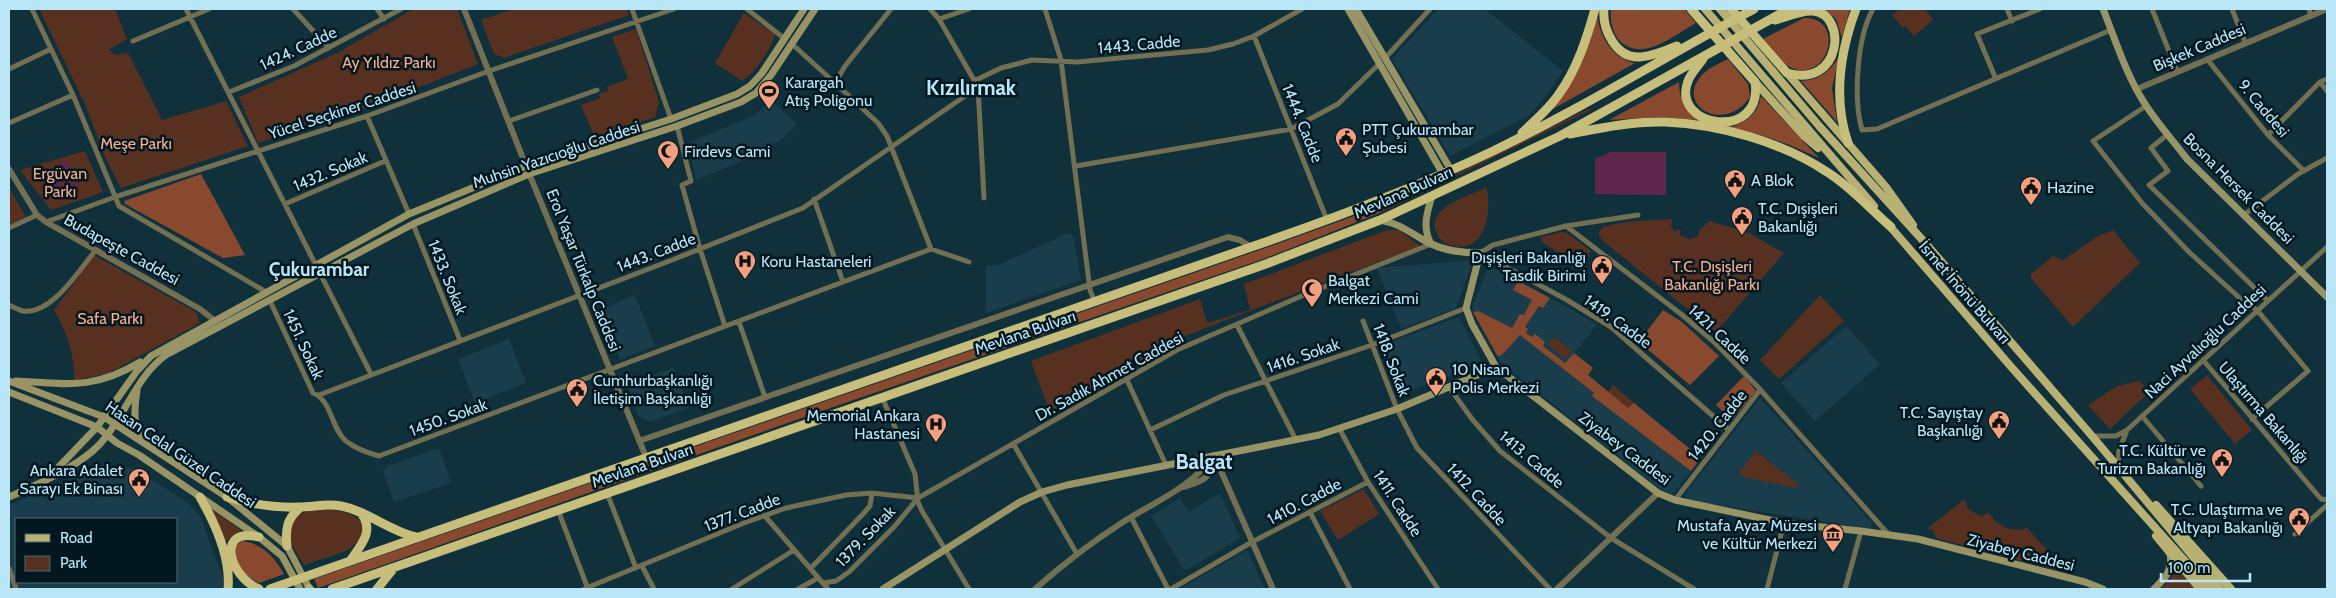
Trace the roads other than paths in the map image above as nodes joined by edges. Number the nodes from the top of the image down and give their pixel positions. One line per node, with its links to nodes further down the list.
1 (32, 9): 53 (street)
2 (186, 9): 38 (street)
3 (208, 9): 38 (street)
4 (293, 9): 52 (street)
5 (377, 9): 40 (street)
6 (401, 9): 40 (street, 1424. Cadde)
7 (464, 9): 59 (street, Erol Yaşar Türkalp Caddesi)
8 (632, 9): 43 (street)
9 (674, 9): 43 (street, Yücel Seçkiner Caddesi)
10 (747, 9): 47 (street)
11 (804, 9): 47 (main road, Muhsin Yazıcıoğlu Caddesi)
12 (815, 9): 51 (main road, Muhsin Yazıcıoğlu Caddesi)
13 (891, 9): 67 (street)
14 (930, 9): 41 (street)
15 (969, 9): 41 (street)
16 (1045, 9): 56 (street)
17 (1302, 9): 46 (street, 1443. Cadde)
18 (1348, 9): 57 (main road)
19 (1356, 9): 57 (main road)
20 (1430, 9): 57 (street)
21 (1595, 9): 84 (highway)
22 (1604, 9): 48 (highway)
23 (1691, 9): 65 (highway)
24 (1705, 9): 90 (main road, İsmet İnönü Bulvarı)
25 (1720, 9): 115 (main road, İsmet İnönü Bulvarı)
26 (1731, 9): 61 (highway)
27 (1754, 9): 48 (highway)
28 (1789, 9): 44 (highway)
29 (1856, 9): 85 (highway)
30 (1873, 9): 62 (street)
31 (2007, 9): 42 (street)
32 (2040, 9): 42 (street)
33 (2103, 9): 45 (main road, Bosna Hersek Caddesi)
34 (2152, 9): 60 (street)
35 (2232, 9): 50 (street)
36 (2308, 9): 39 (street)
37 (2327, 9): 39 (street, Bişkek Caddesi)
38 (190, 16): 49 (street); 71 (street)
39 (2312, 16): 50 (street, Bişkek Caddesi)
40 (384, 19): 52 (street, 1424. Cadde)
41 (939, 19): 64 (street)
42 (2012, 20): 62 (street)
43 (636, 21): 59 (street, Yücel Seçkiner Caddesi); 76 (street)
44 (1763, 24): 54 (highway, Mevlana Bulvarı); 61 (highway)
45 (2111, 30): 62 (street); 69 (main road, Bosna Hersek Caddesi)
46 (1254, 36): 56 (street, 1443. Cadde); 80 (street, 1444. Cadde)
47 (785, 39): 51 (main road); 76 (main road, Muhsin Yazıcıoğlu Caddesi)
48 (1696, 40): 84 (highway, Mevlana Bulvarı)
49 (133, 41)
50 (2246, 42): 55 (street, Bişkek Caddesi)
51 (792, 44): 67 (street); 79 (main road, Muhsin Yazıcıoğlu Caddesi)
52 (329, 48): 71 (street, 1424. Cadde)
53 (51, 49): 58 (street); 73 (street)
54 (1706, 55): 65 (highway); 83 (highway, Mevlana Bulvarı)
55 (2207, 59): 60 (street, Bişkek Caddesi); 82 (street, 9. Caddesi)
56 (1061, 60): 64 (street, 1443. Cadde); 92 (street)
57 (1383, 60): 80 (street); 94 (main road); 97 (main road)
58 (9, 69)
59 (489, 71): 75 (street, Yücel Seçkiner Caddesi); 77 (street, Erol Yaşar Türkalp Caddesi)
60 (2177, 71): 69 (street, Bişkek Caddesi)
61 (1786, 73): 85 (main road)
62 (1995, 77)
63 (2327, 79): 66 (street)
64 (974, 81): 68 (street)
65 (1755, 82): 90 (main road)
66 (2320, 82): 72 (street); 82 (street)
67 (835, 84): 86 (street)
68 (978, 87): 86 (street, 1443. Cadde); 100 (street)
69 (2137, 89): 74 (main road, Bosna Hersek Caddesi)
70 (597, 90): 77 (street)
71 (229, 92): 87 (street)
72 (2327, 92)
73 (73, 95): 78 (street); 99 (street)
74 (2146, 106): 81 (main road, Bosna Hersek Caddesi); 136 (street)
75 (367, 116): 87 (street, Yücel Seçkiner Caddesi); 89 (street)
76 (671, 119): 91 (main road, Muhsin Yazıcıoğlu Caddesi)
77 (509, 121): 91 (street, Erol Yaşar Türkalp Caddesi)
78 (9, 123)
79 (677, 126): 96 (main road, Muhsin Yazıcıoğlu Caddesi); 118 (street)
80 (1291, 129): 92 (street); 107 (street, 1444. Cadde)
81 (2168, 134): 106 (main road, Bosna Hersek Caddesi); 132 (street)
82 (2268, 135): 95 (street, 9. Caddesi)
83 (1560, 136): 98 (highway, Mevlana Bulvarı); 112 (highway)
84 (1516, 138): 94 (highway, Mevlana Bulvarı)
85 (1848, 143): 115 (main road)
86 (892, 148): 101 (street, 1443. Cadde); 119 (street)
87 (258, 151): 99 (street, Yücel Seçkiner Caddesi); 102 (street)
88 (2327, 158): 95 (street)
89 (385, 161): 102 (street, 1432. Sokak); 103 (street)
90 (1838, 165): 112 (main road, İsmet İnönü Bulvarı)
91 (526, 166): 96 (street, Erol Yaşar Türkalp Caddesi); 103 (main road, Muhsin Yazıcıoğlu Caddesi)
92 (1076, 166): 127 (street)
93 (9, 169): 104 (street, Budapeşte Caddesi)
94 (1452, 170): 97 (highway, Mevlana Bulvarı)
95 (2304, 171): 106 (street)
96 (529, 174): 110 (main road, Muhsin Yazıcıoğlu Caddesi); 129 (street, Erol Yaşar Türkalp Caddesi)
97 (1443, 174): 107 (highway, Mevlana Bulvarı)
98 (1432, 196): 108 (highway, Mevlana Bulvarı); 114 (main road)
99 (115, 197): 109 (street, Yücel Seçkiner Caddesi); 128 (street)
100 (984, 198)
101 (814, 200): 118 (street, 1443. Cadde); 126 (street)
102 (285, 204): 123 (street)
103 (409, 214): 123 (main road, Muhsin Yazıcıoğlu Caddesi)
104 (37, 215): 109 (street, Budapeşte Caddesi); 113 (street)
105 (1638, 215): 111 (street)
106 (2244, 215): 124 (main road, Bosna Hersek Caddesi)
107 (1326, 220): 116 (highway, Mevlana Bulvarı)
108 (1380, 220): 114 (main road); 158 (highway, Mevlana Bulvarı)
109 (46, 222): 120 (street, Budapeşte Caddesi)
110 (413, 224): 125 (main road, Muhsin Yazıcıoğlu Caddesi); 142 (street, 1433. Sokak)
111 (1566, 226): 121 (street); 154 (street, 1421. Cadde)
112 (1891, 227): 181 (main road, İsmet İnönü Bulvarı)
113 (9, 228)
114 (1431, 244): 121 (main road); 140 (street, Dr. Sadık Ahmet Caddesi)
115 (1927, 245): 170 (main road, İsmet İnönü Bulvarı)
116 (1251, 247): 127 (street, Mevlana Bulvarı); 131 (highway, Mevlana Bulvarı)
117 (2327, 247): 124 (street, Naci Ayvalıoğlu Caddesi)
118 (700, 249): 129 (street, 1443. Cadde); 141 (street)
119 (931, 249): 122 (street); 126 (street, 1450. Sokak)
120 (95, 251): 134 (street); 137 (street, Budapeşte Caddesi)
121 (1480, 253): 135 (main road); 166 (street, 1419. Cadde)
122 (968, 262)
123 (316, 265): 125 (street); 128 (main road, Muhsin Yazıcıoğlu Caddesi)
124 (2300, 269): 130 (main road, Bosna Hersek Caddesi); 132 (street, Naci Ayvalıoğlu Caddesi)
125 (321, 274): 133 (main road, Muhsin Yazıcıoğlu Caddesi); 148 (street)
126 (843, 282): 139 (street, 1450. Sokak)
127 (1090, 285): 131 (street); 157 (street, Mevlana Bulvarı)
128 (266, 292): 137 (main road, Muhsin Yazıcıoğlu Caddesi)
129 (580, 294): 142 (street, 1443. Cadde); 147 (street, Erol Yaşar Türkalp Caddesi)
130 (2327, 297)
131 (1094, 300): 176 (highway, Mevlana Bulvarı)
132 (2267, 300): 136 (street, Naci Ayvalıoğlu Caddesi)
133 (270, 301): 152 (main road, Muhsin Yazıcıoğlu Caddesi); 156 (street, 1451. Sokak)
134 (9, 305)
135 (1466, 308): 143 (street, 1416. Sokak); 146 (main road)
136 (2257, 310): 145 (street, Naci Ayvalıoğlu Caddesi); 162 (street)
137 (214, 320): 144 (main road, Muhsin Yazıcıoğlu Caddesi)
138 (1363, 321): 143 (street, 1418. Sokak)
139 (739, 322): 141 (street, 1450. Sokak); 157 (street)
140 (1237, 324): 150 (street, Dr. Sadık Ahmet Caddesi); 151 (street)
141 (725, 326): 147 (street, 1450. Sokak)
142 (460, 340): 148 (street, 1443. Cadde)
143 (1372, 345): 151 (street, 1416. Sokak); 159 (street, 1418. Sokak)
144 (152, 356): 149 (main road); 161 (main road, Muhsin Yazıcıoğlu Caddesi)
145 (2203, 360): 160 (street, Naci Ayvalıoğlu Caddesi); 162 (street, Ulaştırma Bakanlığı)
146 (1496, 367): 153 (main road); 186 (main road, Ziyabey Caddesi)
147 (610, 370): 156 (street, 1450. Sokak); 172 (street, Erol Yaşar Türkalp Caddesi)
148 (371, 374): 156 (street, 1443. Cadde)
149 (9, 380): 161 (main road, Hasan Celal Güzel Caddesi)
150 (1127, 380): 167 (street); 173 (street, Dr. Sadık Ahmet Caddesi)
151 (1267, 381): 167 (street, 1416. Sokak); 171 (street)
152 (138, 387): 163 (main road, Muhsin Yazıcıoğlu Caddesi); 174 (main road)
153 (1449, 387): 159 (main road); 206 (street, 1413. Cadde)
154 (1760, 390): 166 (street, 1420. Cadde); 203 (street, 1421. Cadde)
155 (9, 392): 164 (main road, Hasan Celal Güzel Caddesi)
156 (319, 395)
157 (765, 397): 172 (street, Mevlana Bulvarı)
158 (882, 397): 184 (highway, Mevlana Bulvarı); 190 (street)
159 (1397, 409): 165 (main road); 242 (street, 1412. Cadde)
160 (2142, 416): 168 (street, Naci Ayvalıoğlu Caddesi); 182 (street)
161 (104, 417): 163 (main road, Hasan Celal Güzel Caddesi); 164 (main road, Muhsin Yazıcıoğlu Caddesi)
162 (2252, 419): 192 (street, Ulaştırma Bakanlığı)
163 (114, 422): 169 (main road, Muhsin Yazıcıoğlu Caddesi); 174 (main road, Hasan Celal Güzel Caddesi)
164 (97, 427): 169 (main road, Hasan Celal Güzel Caddesi); 179 (main road, Muhsin Yazıcıoğlu Caddesi)
165 (1339, 428): 171 (main road); 180 (street, 1411. Cadde)
166 (1728, 429): 191 (street, 1420. Cadde)
167 (1150, 430): 177 (street)
168 (2128, 430): 170 (street); 178 (street, Naci Ayvalıoğlu Caddesi)
169 (106, 435): 179 (main road, Muhsin Yazıcıoğlu Caddesi); 188 (main road, Hasan Celal Güzel Caddesi)
170 (2092, 436): 178 (main road, İsmet İnönü Bulvarı)
171 (1296, 440): 175 (main road)
172 (639, 441): 176 (street, Erol Yaşar Türkalp Caddesi)
173 (1014, 445): 183 (street); 190 (street, Dr. Sadık Ahmet Caddesi)
174 (154, 448): 189 (main road, Hasan Celal Güzel Caddesi)
175 (1214, 455): 177 (main road); 199 (street); 207 (street)
176 (646, 457): 205 (highway, Mevlana Bulvarı)
177 (1166, 465): 183 (main road)
178 (2118, 467): 251 (main road, İsmet İnönü Bulvarı); 252 (main road)
179 (49, 478): 187 (main road, Muhsin Yazıcıoğlu Caddesi)
180 (1368, 482): 197 (street, 1410. Cadde); 241 (street, 1411. Cadde)
181 (2115, 483): 212 (main road); 250 (main road, İsmet İnönü Bulvarı)
182 (2201, 486)
183 (1042, 492): 210 (main road); 211 (street)
184 (607, 493): 195 (highway, Mevlana Bulvarı); 217 (street)
185 (872, 493): 190 (street, 1377. Cadde); 198 (street, 1377. Cadde); 218 (street)
186 (1658, 493): 191 (main road, Ziyabey Caddesi); 206 (street)
187 (9, 497)
188 (200, 497): 204 (main road, Hasan Celal Güzel Caddesi); 224 (highway)
189 (227, 497): 194 (highway); 208 (main road, Hasan Celal Güzel Caddesi)
190 (918, 498): 210 (street); 220 (street, 1379. Sokak)
191 (1675, 500): 200 (main road, Ziyabey Caddesi)
192 (2327, 500)
193 (2327, 504): 202 (street)
194 (301, 507): 196 (highway); 208 (highway)
195 (558, 510): 216 (highway, Mevlana Bulvarı); 230 (street)
196 (359, 511): 205 (highway); 213 (highway)
197 (1310, 512): 207 (street, 1410. Cadde); 240 (street)
198 (764, 515): 209 (street); 214 (street, 1377. Cadde)
199 (1131, 517): 211 (street); 238 (street)
200 (1784, 522): 201 (main road, Ziyabey Caddesi); 245 (street)
201 (1861, 530): 203 (main road, Ziyabey Caddesi); 246 (street)
202 (2295, 534)
203 (1890, 535): 221 (main road, Ziyabey Caddesi)
204 (259, 537): 225 (highway); 227 (main road, Hasan Celal Güzel Caddesi)
205 (417, 538): 213 (highway, Mevlana Bulvarı)
206 (1611, 538): 243 (street); 244 (street, 1413. Cadde)
207 (1252, 542): 238 (street, 1410. Cadde); 239 (street)
208 (287, 546): 222 (main road, Hasan Celal Güzel Caddesi)
209 (794, 550): 218 (street); 232 (street)
210 (946, 550): 235 (main road); 236 (street)
211 (1077, 554): 237 (street)
212 (2170, 554): 248 (main road); 249 (main road)
213 (350, 561): 226 (highway, Mevlana Bulvarı)
214 (642, 566): 217 (street, 1377. Cadde); 231 (street)
215 (9, 568): 223 (street)
216 (394, 568): 228 (highway, Mevlana Bulvarı); 229 (highway)
217 (636, 568): 230 (street, 1377. Cadde)
218 (811, 568): 219 (street)
219 (818, 578): 220 (street); 233 (street, 1379. Sokak)
220 (824, 583): 234 (street)
221 (2084, 586): 247 (main road, Ziyabey Caddesi)
222 (309, 588)
223 (16, 589)
224 (228, 589)
225 (259, 589)
226 (270, 589)
227 (300, 589)
228 (332, 589)
229 (377, 589)
230 (587, 589)
231 (654, 589)
232 (732, 589)
233 (798, 589)
234 (828, 589)
235 (883, 589)
236 (969, 589)
237 (1035, 589)
238 (1169, 589)
239 (1273, 589)
240 (1350, 589)
241 (1438, 589)
242 (1550, 589)
243 (1557, 589)
244 (1694, 589)
245 (1767, 589)
246 (1845, 589)
247 (2103, 589)
248 (2154, 589)
249 (2200, 589)
250 (2210, 589)
251 (2220, 589)
252 (2231, 589)

